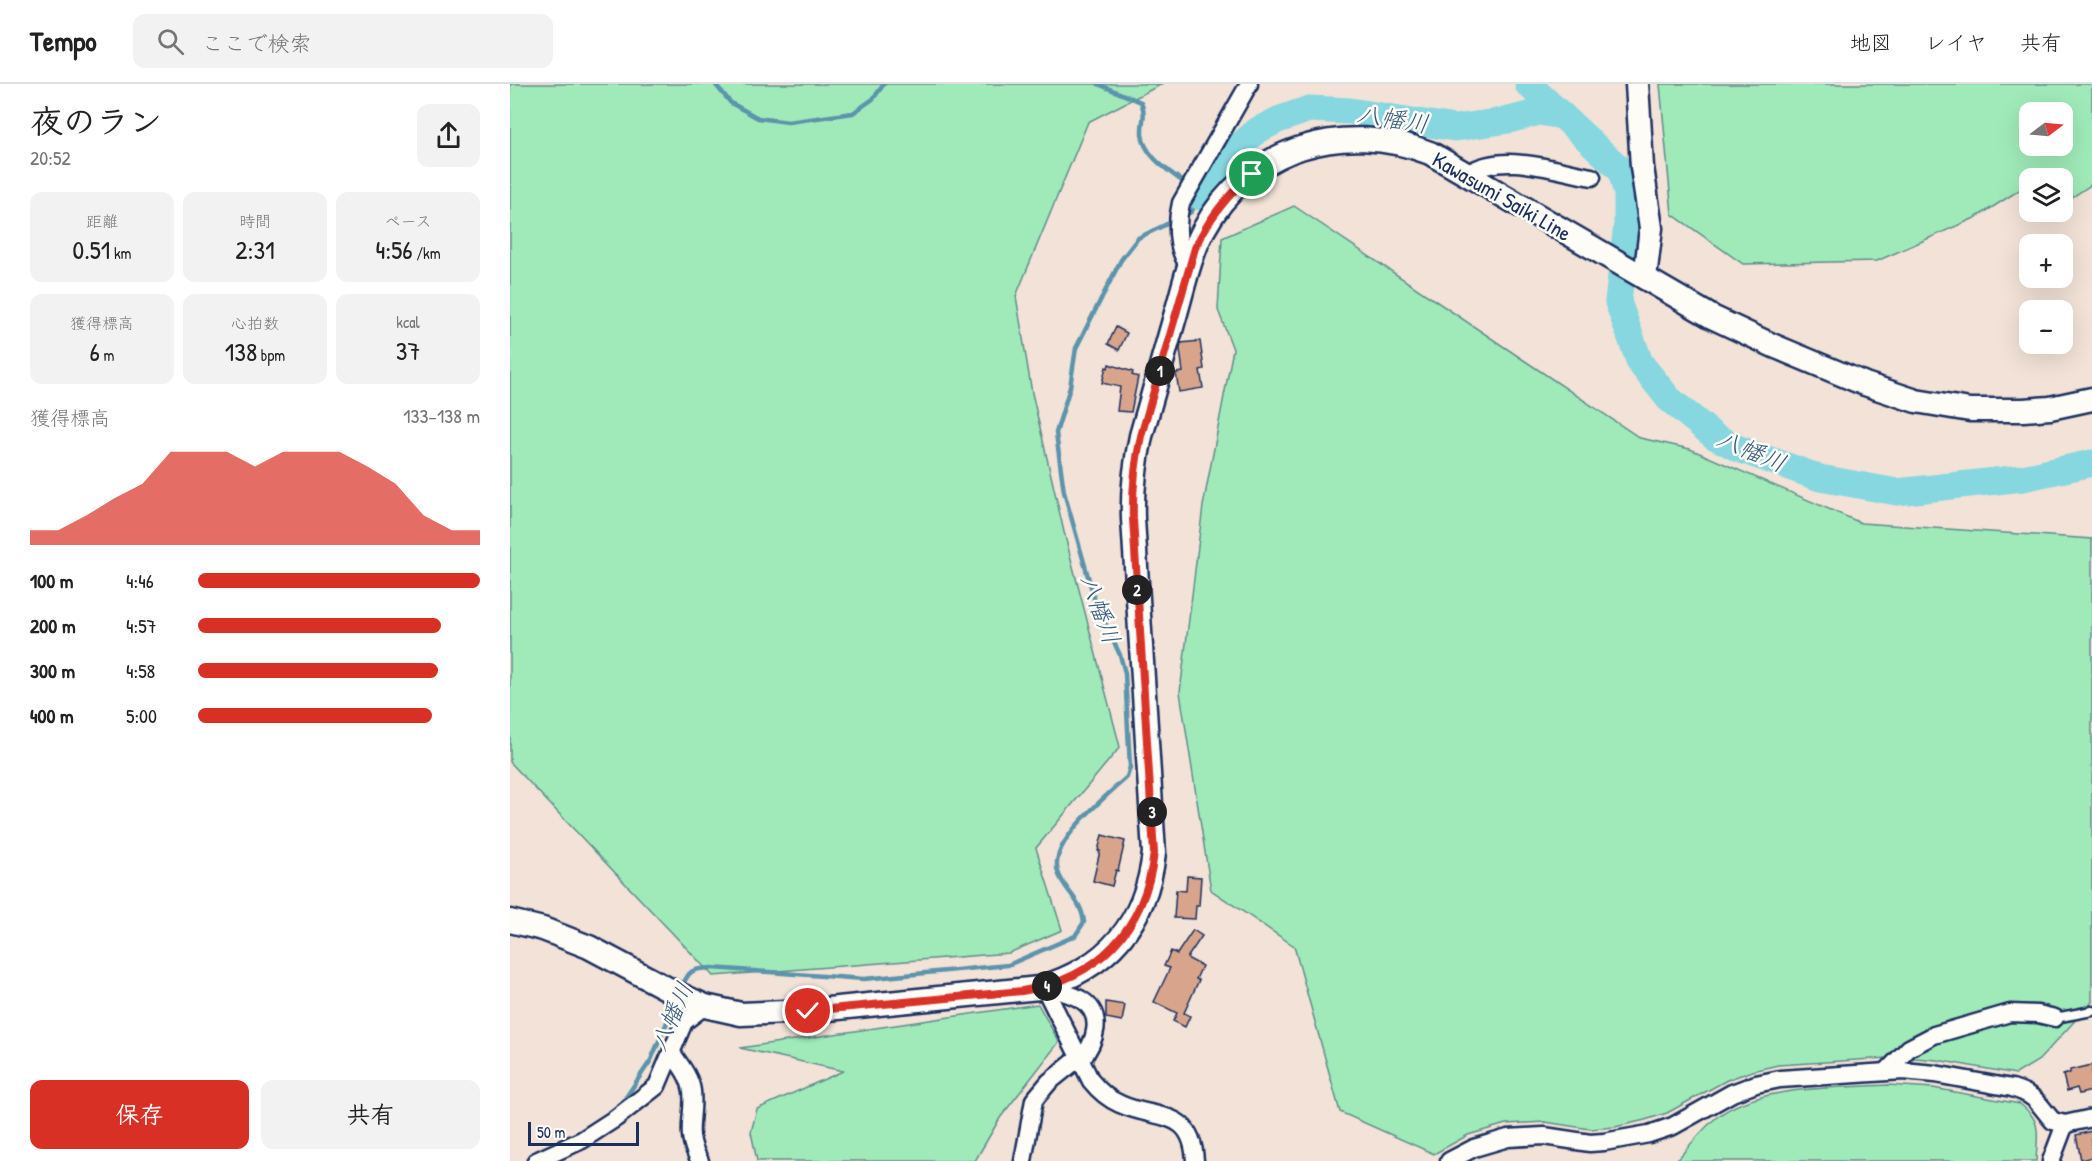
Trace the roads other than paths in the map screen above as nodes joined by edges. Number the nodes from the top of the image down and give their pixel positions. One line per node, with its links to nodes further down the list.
1 (1249, 84): 5 (street)
2 (1638, 84): 6 (main road)
3 (1467, 174): 4 (street); 5 (main road, Kawasumi Saiki Line); 6 (main road, Kawasumi Saiki Line)
4 (1592, 177)
5 (1189, 266): 9 (main road, Kawasumi Saiki Line)
6 (1644, 278): 7 (main road, Kawasumi Saiki Line)
7 (2092, 399)
8 (510, 921): 10 (main road, Kawasumi Saiki Line)
9 (1044, 987): 10 (main road, Kawasumi Saiki Line); 14 (street); 14 (street)
10 (698, 1003): 13 (street)
11 (2092, 1011): 12 (lane)
12 (2055, 1018): 15 (street)
13 (672, 1053): 18 (street); 19 (street)
14 (1079, 1060): 20 (street); 21 (street)
15 (1887, 1071): 17 (street); 22 (street)
16 (2092, 1118): 17 (street)
17 (2066, 1124): 23 (street)
18 (536, 1161)
19 (699, 1161)
20 (1023, 1161)
21 (1195, 1161)
22 (1449, 1161)
23 (2051, 1161)

